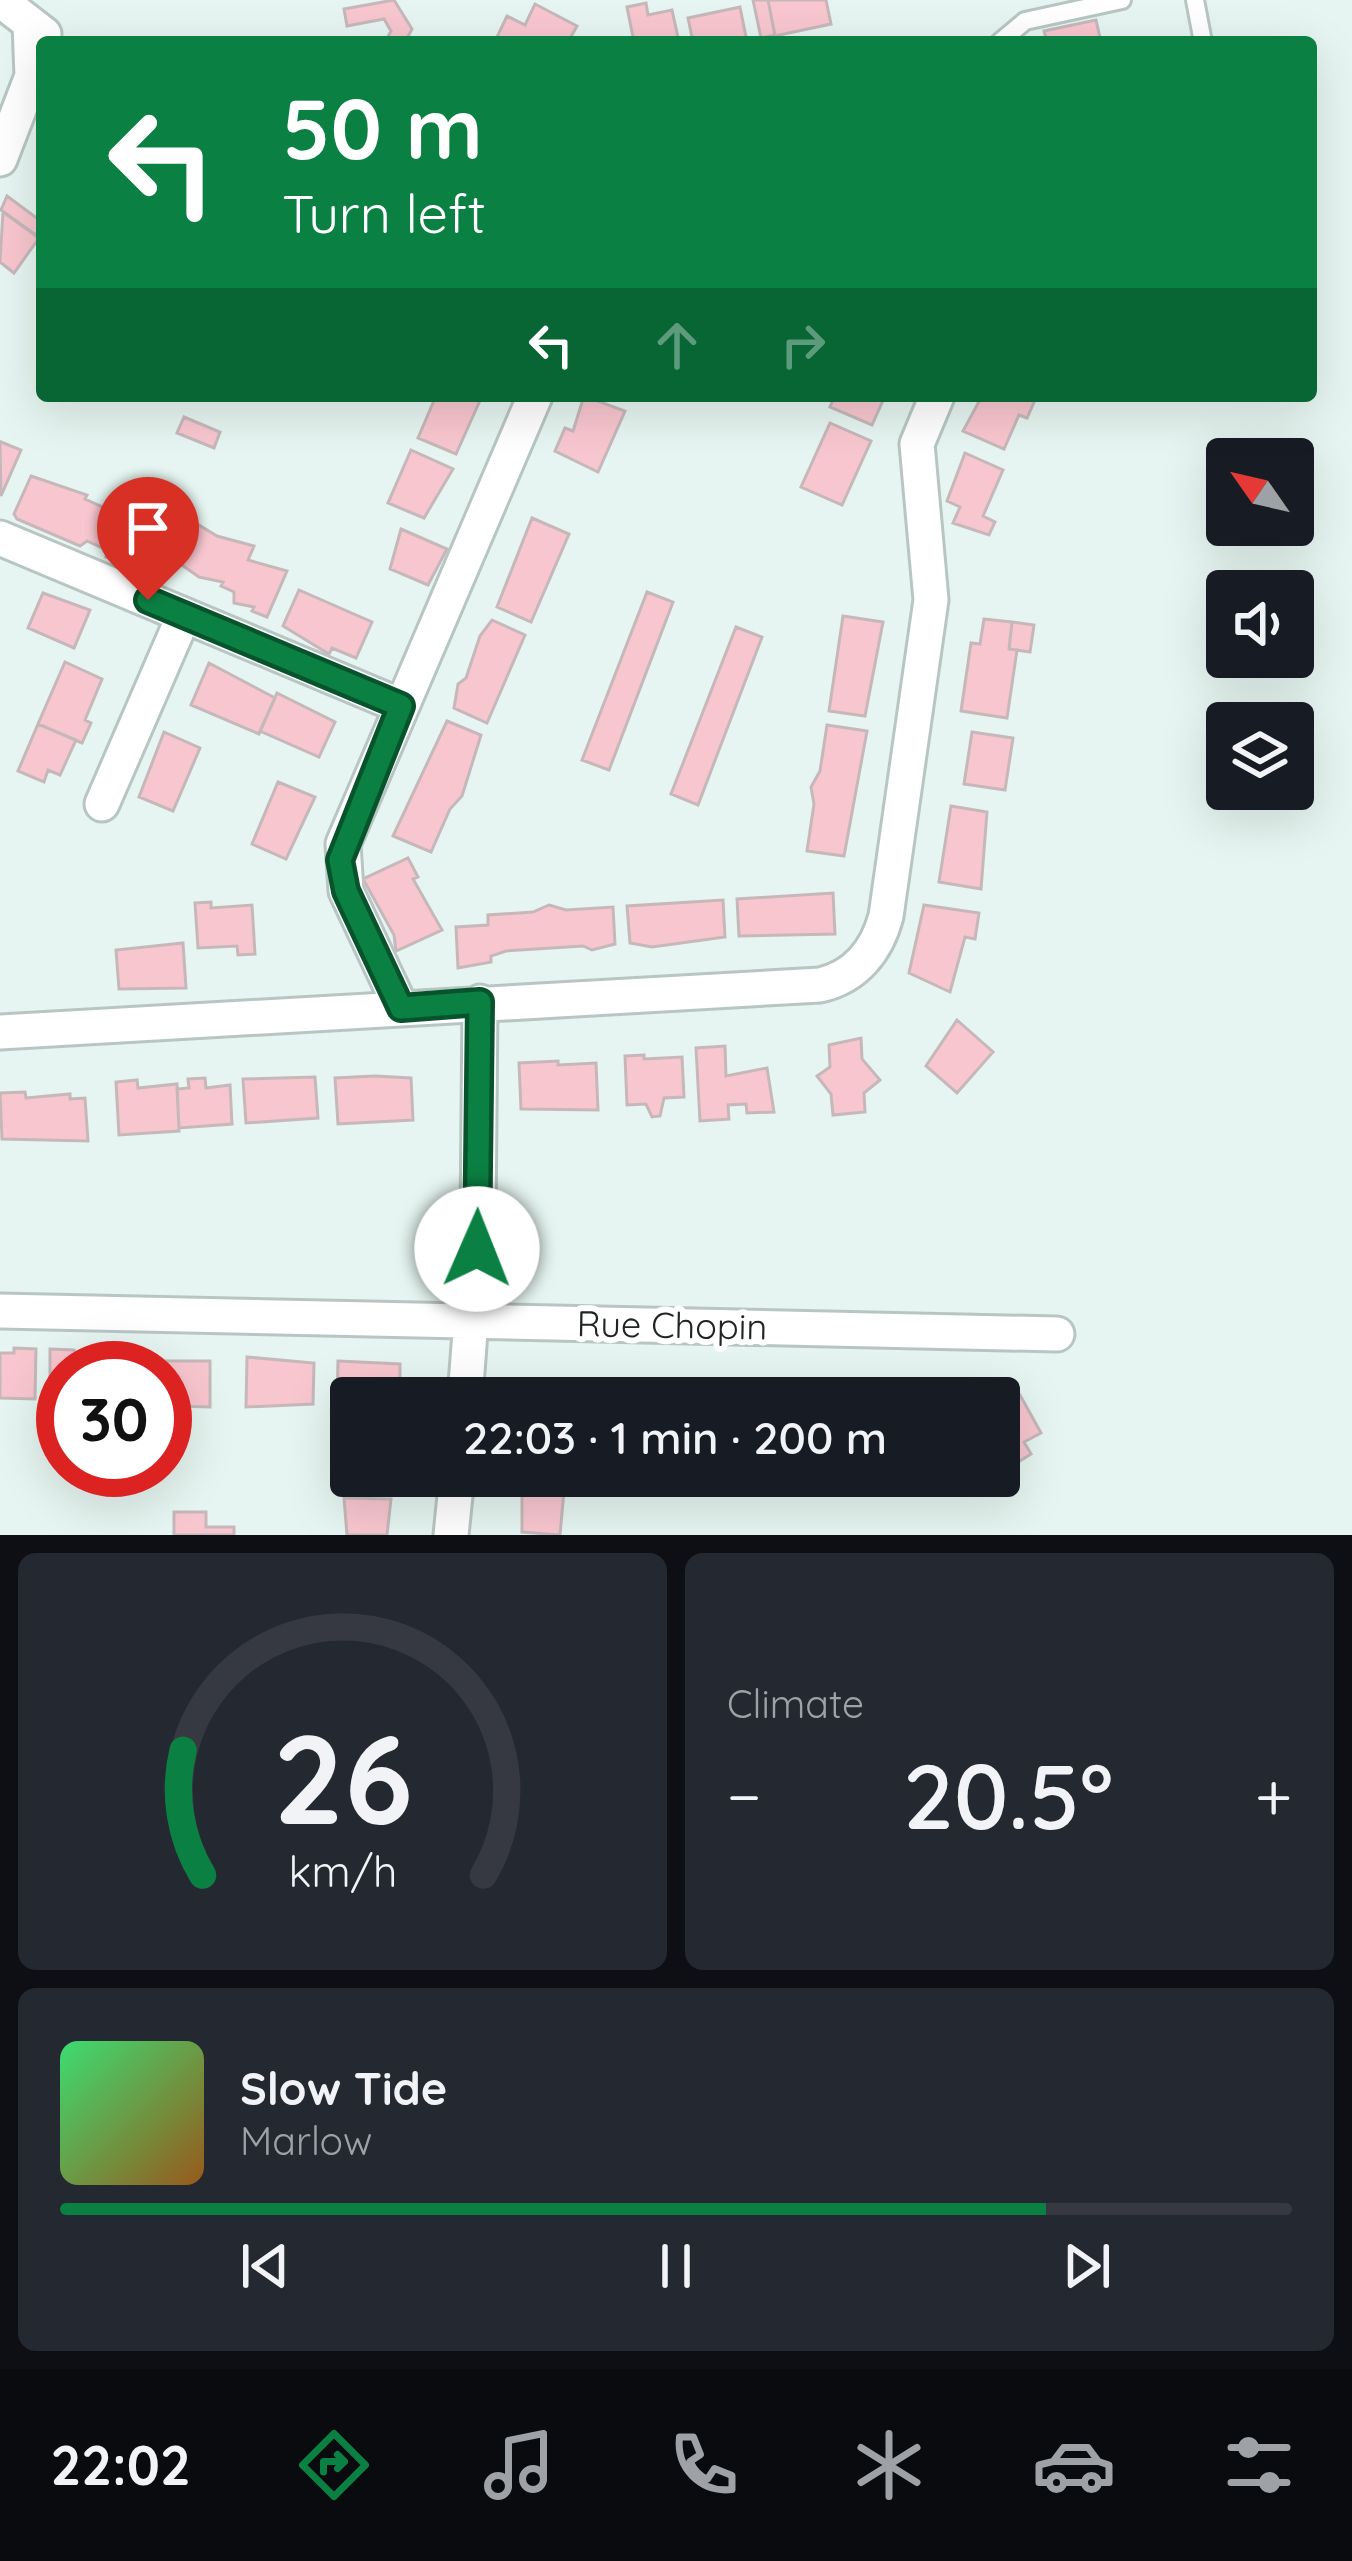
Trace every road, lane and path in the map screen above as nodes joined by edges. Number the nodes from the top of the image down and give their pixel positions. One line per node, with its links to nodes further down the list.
1 (0, 0): 4 (street)
2 (1122, 0): 5 (lane)
3 (1195, 0): 6 (lane)
4 (42, 33)
5 (1007, 36)
6 (1202, 36)
7 (36, 59): 8 (street)
8 (0, 159)
9 (532, 402): 13 (street)
10 (935, 402): 15 (street)
11 (0, 538): 12 (street)
12 (184, 615): 13 (street); 14 (street)
13 (401, 706): 16 (street)
14 (102, 805)
15 (480, 1002): 16 (street); 19 (street)
16 (401, 1008): 17 (street)
17 (0, 1032)
18 (0, 1311): 19 (street, Rue Chopin)
19 (473, 1320): 20 (street, Rue Chopin); 21 (street)
20 (1057, 1334)
21 (467, 1377)
22 (455, 1497): 23 (street)
23 (451, 1535)

